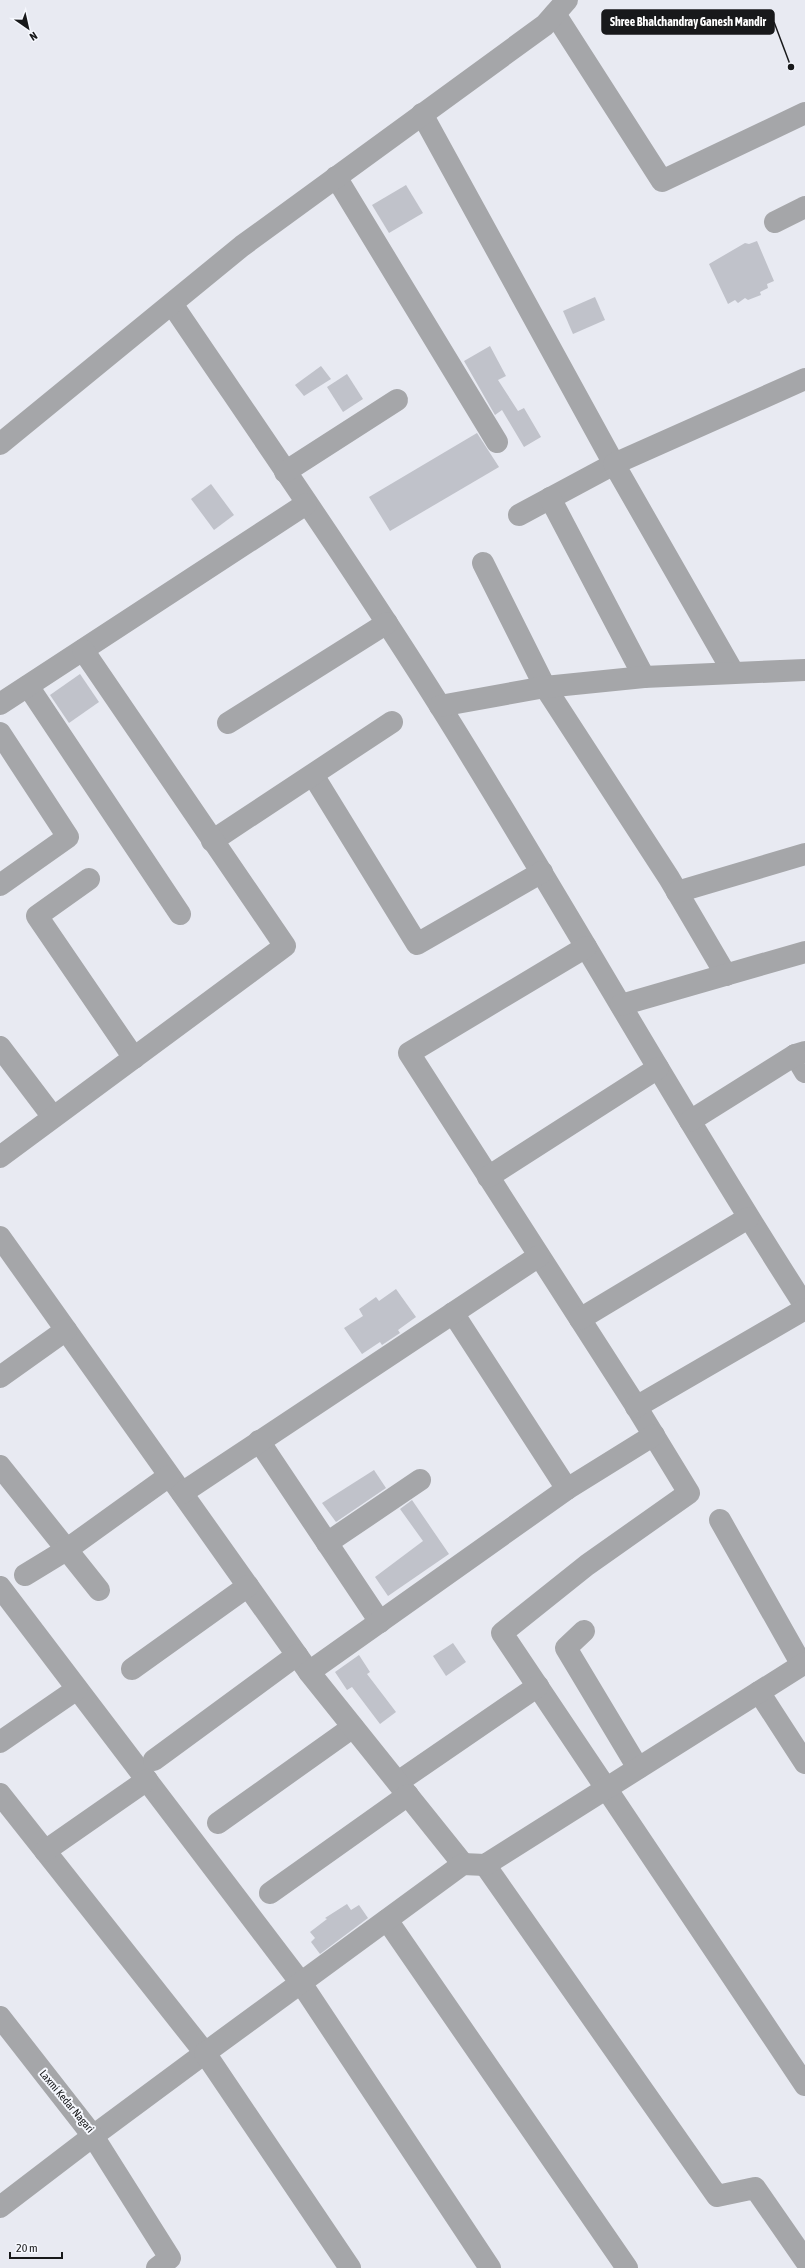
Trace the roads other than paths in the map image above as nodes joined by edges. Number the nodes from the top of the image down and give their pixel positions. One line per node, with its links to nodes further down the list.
1 (561, 7): 2 (street); 3 (street)
2 (805, 113)
3 (422, 114): 4 (street); 12 (street)
4 (336, 177): 7 (street); 10 (street)
5 (805, 208): 6 (street)
6 (775, 222)
7 (172, 304): 11 (street); 13 (street)
8 (805, 379): 12 (street)
9 (397, 400): 13 (street)
10 (497, 442)
11 (0, 444)
12 (614, 464): 14 (street); 21 (street)
13 (285, 472): 15 (street)
14 (550, 498): 16 (street); 22 (street)
15 (306, 504): 18 (street); 19 (street)
16 (519, 515)
17 (484, 563): 24 (street)
18 (386, 623): 26 (street); 28 (street)
19 (83, 650): 23 (street); 31 (street)
20 (805, 670): 21 (street)
21 (733, 672): 22 (street)
22 (644, 677): 24 (street)
23 (28, 686): 25 (street); 37 (street)
24 (545, 687): 26 (street); 36 (street)
25 (0, 704)
26 (440, 706): 33 (street)
27 (392, 722): 30 (street)
28 (228, 723)
29 (0, 733): 35 (street)
30 (313, 775): 31 (street); 33 (street)
31 (212, 841): 43 (street)
32 (805, 854): 36 (street)
33 (542, 872): 38 (street)
34 (89, 879): 43 (street)
35 (0, 884)
36 (678, 892): 40 (street)
37 (180, 914)
38 (586, 947): 41 (street); 49 (street)
39 (805, 952): 40 (street)
40 (726, 975): 41 (street)
41 (621, 1005): 45 (street)
42 (0, 1047): 46 (street)
43 (134, 1058): 46 (street)
44 (802, 1060): 47 (street)
45 (658, 1068): 47 (street); 49 (street)
46 (53, 1118): 48 (street)
47 (690, 1121): 50 (street)
48 (0, 1157)
49 (488, 1177): 52 (street)
50 (748, 1218): 53 (street); 55 (street)
51 (0, 1237): 56 (street)
52 (539, 1256): 54 (street); 55 (street)
53 (805, 1308): 58 (street)
54 (453, 1313): 60 (street); 64 (street)
55 (580, 1319): 58 (street)
56 (66, 1330): 57 (street); 63 (street)
57 (0, 1377)
58 (636, 1407): 59 (street)
59 (654, 1435): 64 (street); 77 (street)
60 (259, 1441): 63 (street); 66 (street)
61 (0, 1466): 67 (street)
62 (420, 1480): 66 (street)
63 (176, 1484): 67 (street); 69 (street)
64 (567, 1488): 72 (street)
65 (720, 1520): 75 (street)
66 (327, 1543): 72 (street)
67 (66, 1550): 68 (street); 71 (street)
68 (25, 1575)
69 (248, 1586): 74 (street); 76 (street)
70 (0, 1589): 78 (street)
71 (99, 1590)
72 (380, 1622): 74 (street)
73 (584, 1631): 84 (street)
74 (303, 1664): 80 (street); 82 (street)
75 (804, 1664): 79 (street)
76 (132, 1669)
77 (538, 1686): 86 (street); 87 (street)
78 (77, 1689): 81 (street); 85 (street)
79 (759, 1692): 83 (street); 84 (street)
80 (353, 1726): 87 (street); 89 (street)
81 (0, 1742)
82 (154, 1760)
83 (805, 1763)
84 (638, 1768): 86 (street)
85 (147, 1780): 90 (street); 95 (street)
86 (607, 1788): 92 (street); 98 (street)
87 (403, 1789): 91 (street); 93 (street)
88 (0, 1794): 90 (street)
89 (218, 1823)
90 (45, 1851): 97 (street)
91 (463, 1864): 92 (street); 94 (street, Laxmi Kedar Nagari)
92 (485, 1865): 101 (street)
93 (270, 1894)
94 (387, 1920): 95 (street, Laxmi Kedar Nagari); 105 (street)
95 (301, 1983): 97 (street, Laxmi Kedar Nagari); 104 (street)
96 (0, 2017): 99 (street, Laxmi Kedar Nagari)
97 (205, 2053): 99 (street, Laxmi Kedar Nagari); 103 (street)
98 (805, 2085)
99 (93, 2136): 100 (street); 102 (street)
100 (0, 2207)
101 (805, 2260)
102 (168, 2265)
103 (350, 2268)
104 (490, 2268)
105 (627, 2268)

